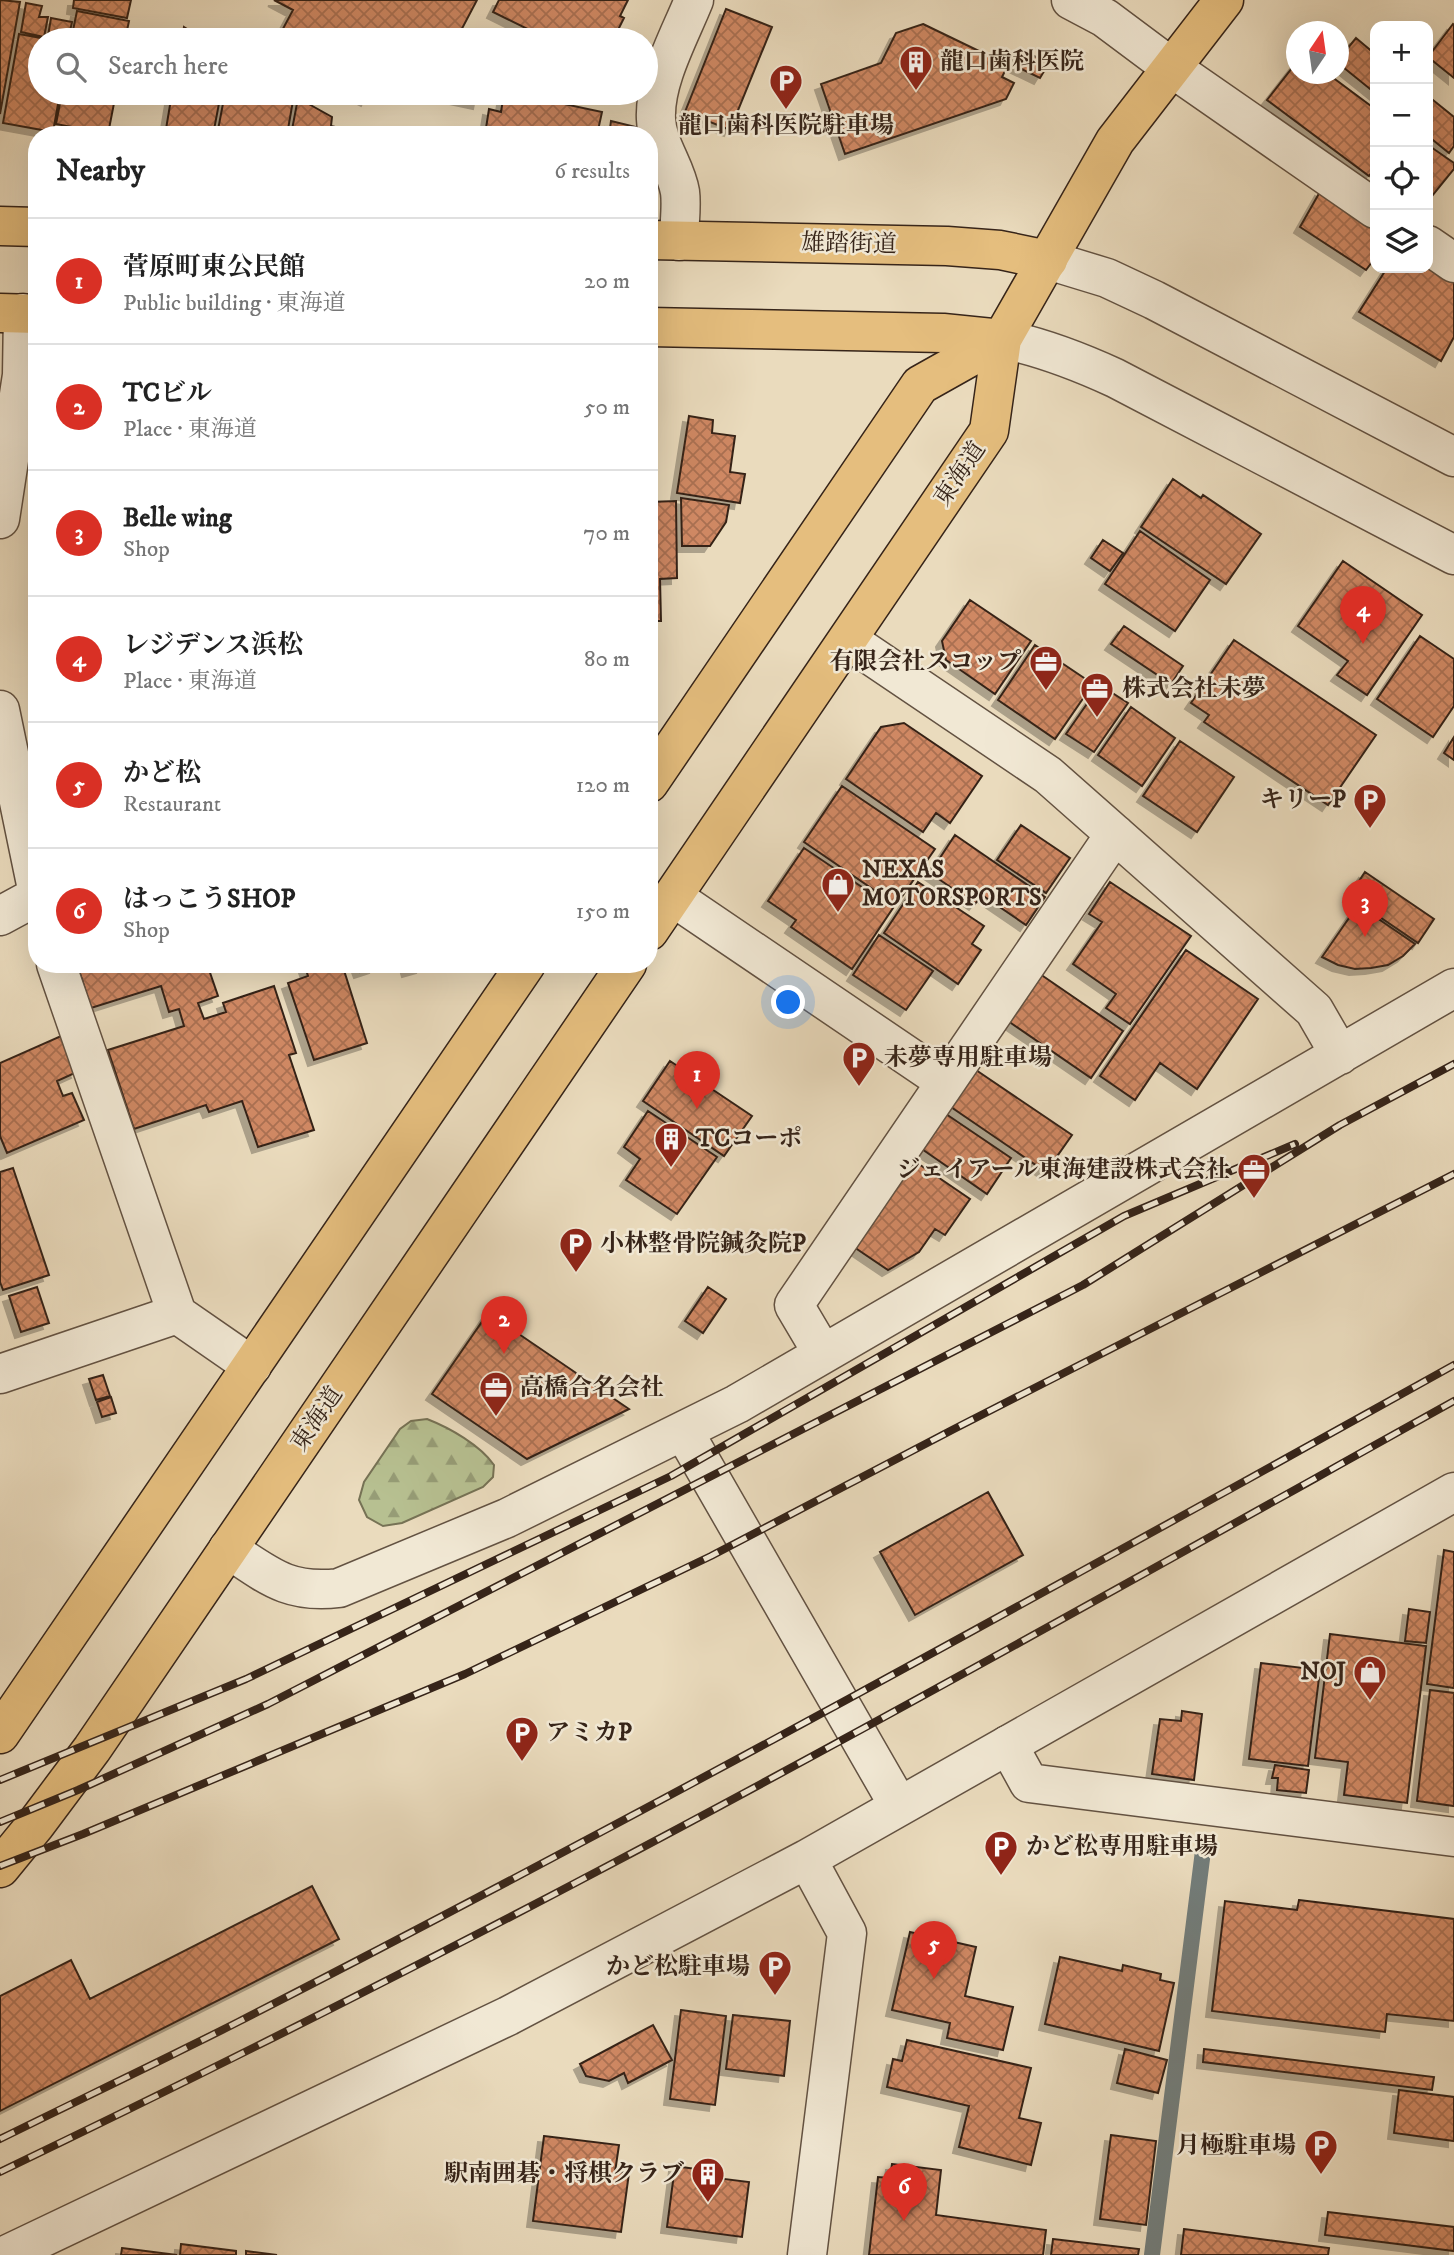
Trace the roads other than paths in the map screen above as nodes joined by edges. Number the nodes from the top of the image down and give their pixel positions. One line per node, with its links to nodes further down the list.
1 (694, 0): 5 (street)
2 (1071, 0): 4 (street)
3 (1224, 0): 4 (main road)
4 (1172, 68): 9 (street); 14 (main road)
5 (658, 96)
6 (657, 105): 7 (street)
7 (657, 126)
8 (658, 129): 12 (street)
9 (1370, 206)
10 (0, 226): 11 (main road)
11 (28, 227)
12 (664, 240): 14 (main road, 雄踏街道)
13 (1433, 248): 15 (street)
14 (1048, 260): 18 (main road); 19 (street)
15 (1454, 263)
16 (20, 313): 20 (street)
17 (658, 327): 18 (main road)
18 (1002, 339): 21 (street); 22 (main road, 東海道); 24 (main road)
19 (1454, 457)
20 (0, 519)
21 (1454, 555)
22 (848, 640): 25 (street); 27 (main road, 東海道)
23 (0, 710): 26 (street)
24 (658, 770)
25 (1115, 834): 35 (street); 36 (street)
26 (28, 845)
27 (673, 897): 30 (main road, 東海道); 36 (street)
28 (28, 901): 29 (street)
29 (0, 916)
30 (658, 918)
31 (59, 973): 37 (street)
32 (520, 973): 39 (main road)
33 (621, 973): 43 (main road, 東海道)
34 (1454, 988): 35 (street)
35 (1339, 1055): 38 (street)
36 (946, 1082): 38 (street)
37 (177, 1314): 39 (street); 40 (street)
38 (823, 1354): 41 (street)
39 (252, 1366): 44 (main road)
40 (0, 1374)
41 (684, 1432): 43 (street); 46 (street)
42 (1454, 1492): 45 (street)
43 (228, 1549): 49 (main road, 東海道)
44 (0, 1734)
45 (1008, 1745): 46 (street); 47 (street)
46 (899, 1806): 48 (street)
47 (1454, 1837)
48 (807, 1859): 50 (street); 51 (street)
49 (0, 1868)
50 (6, 2255)
51 (807, 2255)

